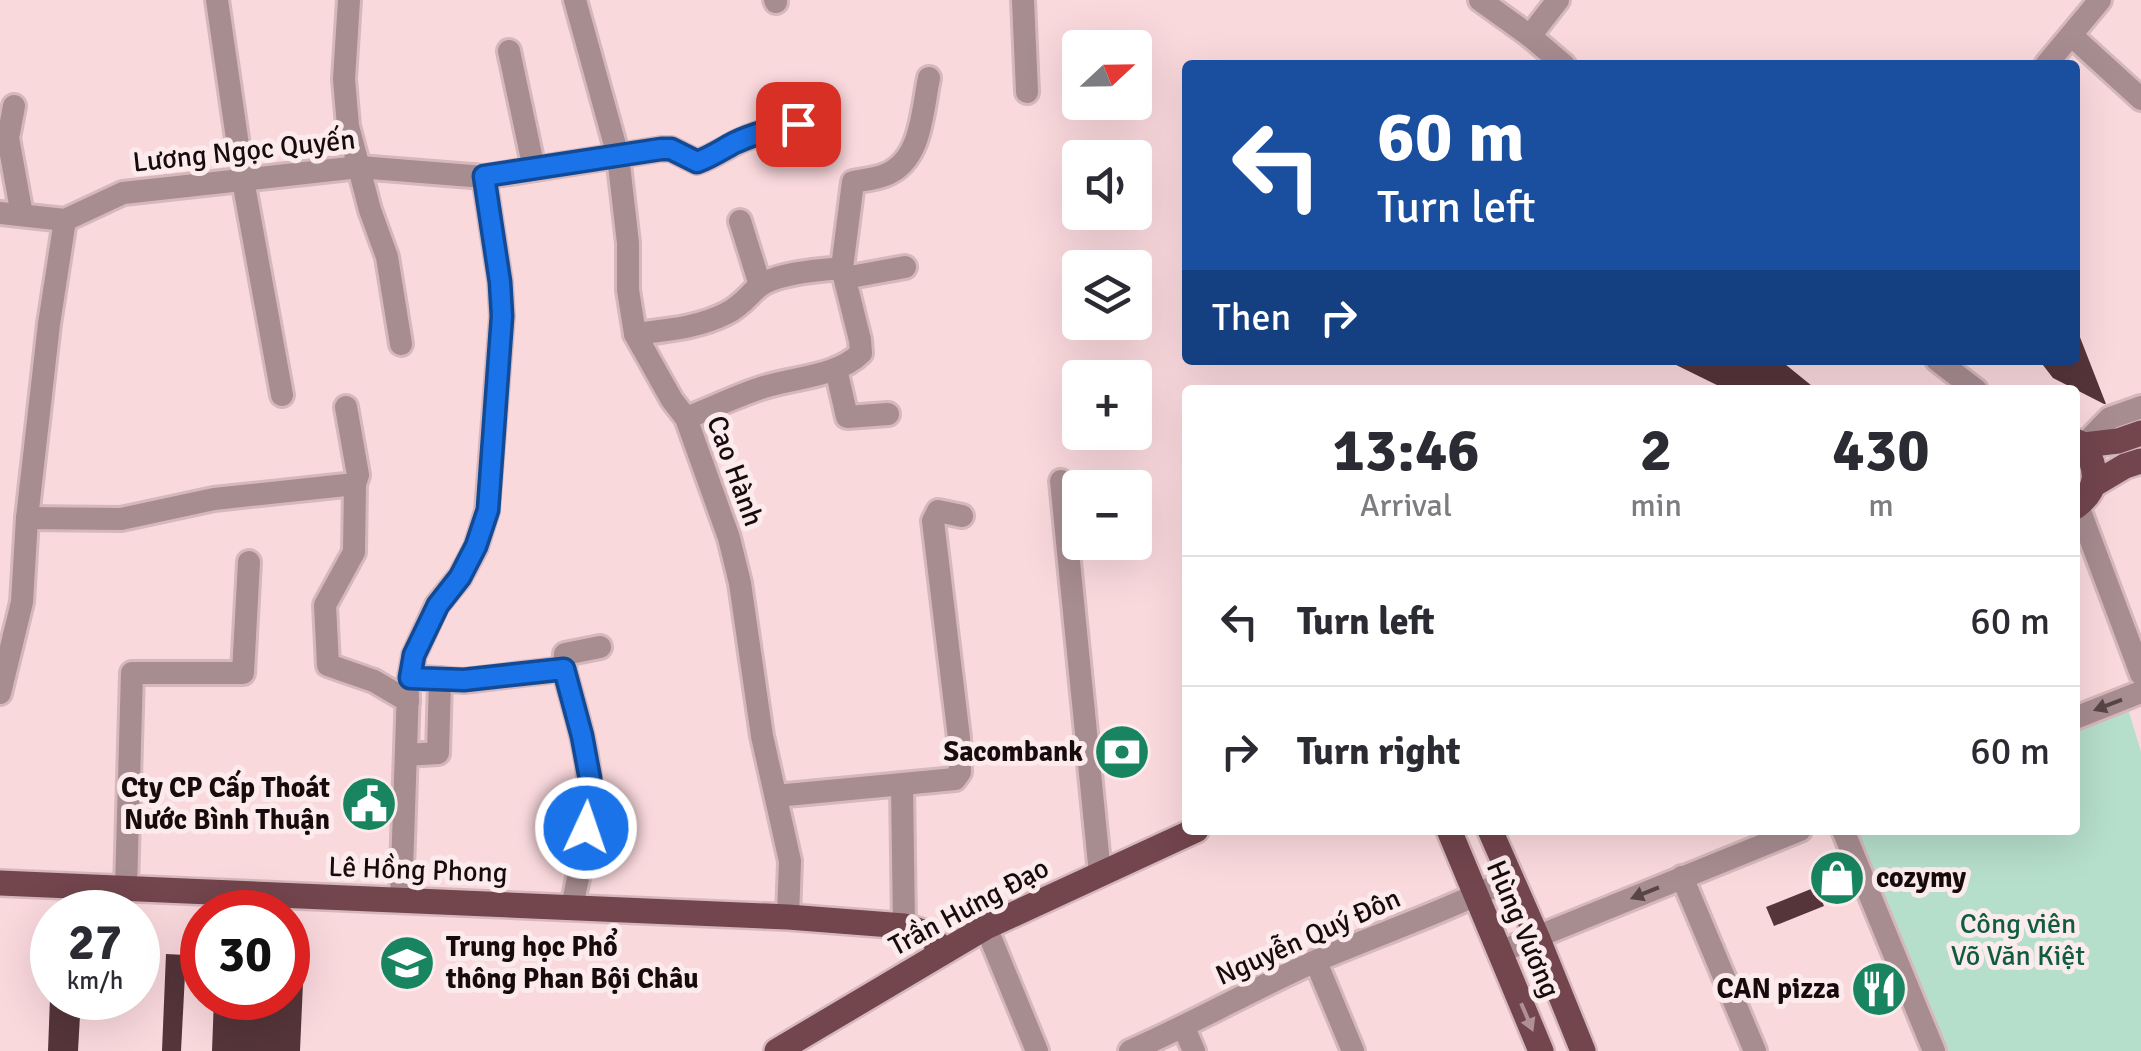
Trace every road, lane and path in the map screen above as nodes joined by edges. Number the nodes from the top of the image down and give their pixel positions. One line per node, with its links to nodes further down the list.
1 (217, 0): 22 (street)
2 (349, 0): 19 (street)
3 (576, 0): 18 (street, Cao Hành)
4 (1023, 0): 14 (street)
5 (1480, 0): 9 (street)
6 (1558, 0): 9 (street)
7 (2100, 0): 8 (street)
8 (2071, 35): 12 (street); 15 (street)
9 (1530, 36): 11 (street)
10 (509, 51): 20 (street)
11 (1558, 60)
12 (2050, 60)
13 (928, 78): 27 (street)
14 (1027, 92)
15 (2141, 98)
16 (14, 106): 23 (street)
17 (798, 124): 18 (street, Lương Ngọc Quyến)
18 (618, 156): 20 (street, Lương Ngọc Quyến); 29 (street, Cao Hành)
19 (359, 167): 21 (street, Lương Ngọc Quyến); 22 (street, Lương Ngọc Quyến); 30 (street)
20 (534, 169): 21 (street, Lương Ngọc Quyến)
21 (484, 176): 54 (street)
22 (243, 180): 24 (street, Lương Ngọc Quyến); 34 (street)
23 (11, 214): 24 (street)
24 (65, 220): 48 (street)
25 (740, 221): 28 (street)
26 (905, 267): 27 (street)
27 (843, 273): 28 (street); 32 (street)
28 (760, 285): 29 (street)
29 (635, 334): 38 (street, Cao Hành)
30 (402, 344)
31 (1944, 365): 33 (street)
32 (836, 368): 37 (street); 38 (street)
33 (1970, 385)
34 (282, 395)
35 (346, 407): 43 (street)
36 (2141, 407): 40 (street)
37 (888, 414)
38 (686, 418): 60 (street, Cao Hành)
39 (2141, 433): 40 (main road)
40 (2080, 443): 44 (main road)
41 (2141, 462): 44 (main road)
42 (1061, 481): 66 (street)
43 (355, 484): 48 (street); 54 (street)
44 (2094, 484): 45 (main road)
45 (2080, 504)
46 (962, 516): 59 (street)
47 (2080, 517): 52 (street)
48 (27, 518): 56 (street)
49 (249, 562): 70 (street)
50 (600, 647): 51 (street)
51 (564, 669): 53 (street); 73 (street)
52 (2141, 674)
53 (440, 679): 54 (street); 58 (street)
54 (409, 689): 58 (street)
55 (2141, 692): 57 (street, one-way to 57)
56 (0, 694)
57 (2080, 716)
58 (406, 754): 72 (street)
59 (902, 785): 60 (street); 75 (street)
60 (776, 796): 74 (street, Cao Hành)
61 (1185, 835): 66 (main road, Trần Hưng Đạo)
62 (1451, 835): 71 (main road, Hùng Vương)
63 (1492, 835): 68 (main road, Hùng Vương)
64 (1787, 835): 67 (street)
65 (1845, 835): 90 (street)
66 (1100, 874): 76 (main road, Trần Hưng Đạo)
67 (1682, 877): 77 (street, one-way to 77); 89 (street)
68 (1510, 878): 71 (street, Nguyễn Quý Đôn); 77 (main road, Hùng Vương)
69 (0, 883): 70 (main road, Lê Hồng Phong)
70 (126, 888): 72 (main road, Lê Hồng Phong)
71 (1476, 896): 79 (main road, Hùng Vương); 80 (street, Nguyễn Quý Đôn)
72 (401, 900): 73 (main road, Lê Hồng Phong)
73 (572, 907): 74 (main road, Lê Hồng Phong)
74 (788, 916): 75 (main road, Lê Hồng Phong)
75 (904, 926): 78 (main road, Lê Hồng Phong)
76 (986, 927): 78 (main road, Trần Hưng Đạo); 83 (street)
77 (1537, 937): 79 (street); 88 (main road, Hùng Vương)
78 (945, 950): 82 (main road, Trần Hưng Đạo)
79 (1500, 952): 87 (main road, Hùng Vương, one-way to 87)
80 (1316, 962): 81 (street, Nguyễn Quý Đôn); 86 (street)
81 (1184, 1028): 84 (street, Nguyễn Quý Đôn); 85 (street)
82 (777, 1051)
83 (1036, 1051)
84 (1130, 1051)
85 (1194, 1051)
86 (1353, 1051)
87 (1542, 1051)
88 (1583, 1051)
89 (1755, 1051)
90 (1934, 1051)

